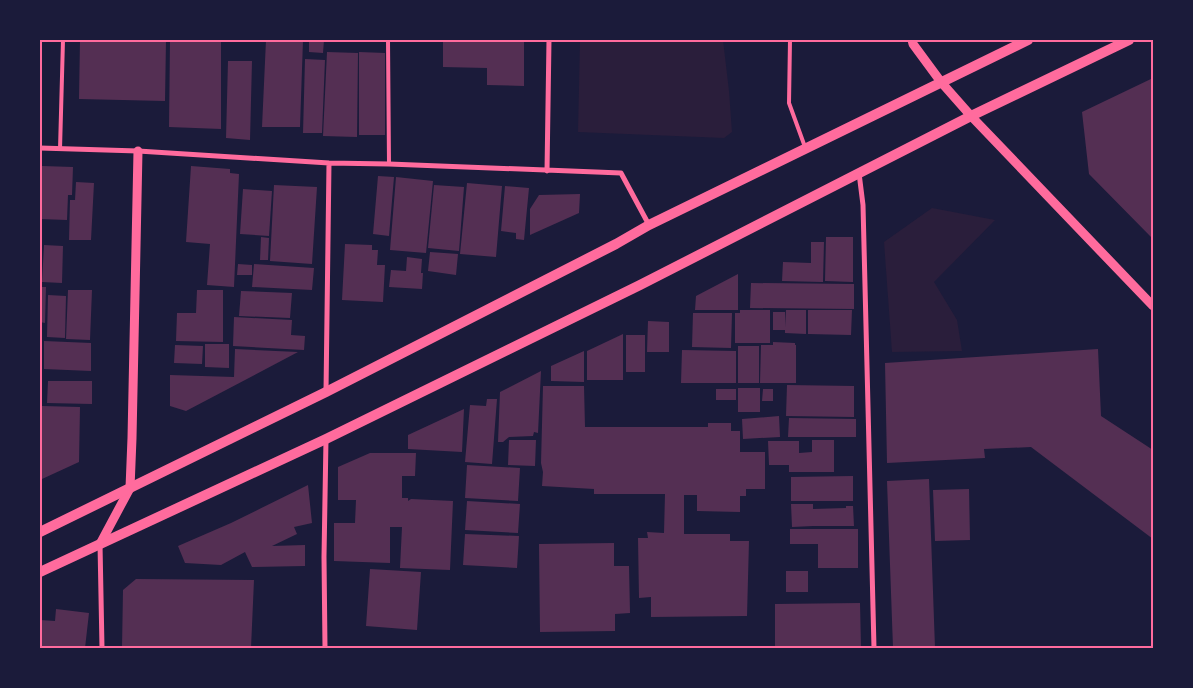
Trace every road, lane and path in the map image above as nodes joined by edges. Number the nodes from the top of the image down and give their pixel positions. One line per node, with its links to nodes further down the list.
1 (64, 40): 11 (lane)
2 (388, 40): 15 (lane)
3 (549, 40): 16 (street)
4 (790, 40): 12 (lane)
5 (912, 40): 8 (street)
6 (1028, 40): 8 (main road)
7 (1129, 40): 9 (main road)
8 (941, 82): 9 (street); 12 (main road)
9 (971, 116): 17 (main road); 19 (street)
10 (40, 148): 11 (street)
11 (60, 149): 13 (street)
12 (806, 149): 18 (main road)
13 (138, 151): 14 (street); 22 (street)
14 (329, 163): 15 (street); 20 (street)
15 (389, 164): 16 (street)
16 (547, 170): 18 (street)
17 (859, 173): 21 (main road); 28 (street)
18 (649, 225): 20 (main road)
19 (1153, 306)
20 (326, 392): 22 (main road)
21 (326, 439): 24 (main road); 27 (street)
22 (130, 488): 23 (main road); 24 (street)
23 (40, 532)
24 (100, 544): 25 (main road); 26 (street)
25 (40, 572)
26 (102, 648)
27 (325, 648)
28 (874, 648)

